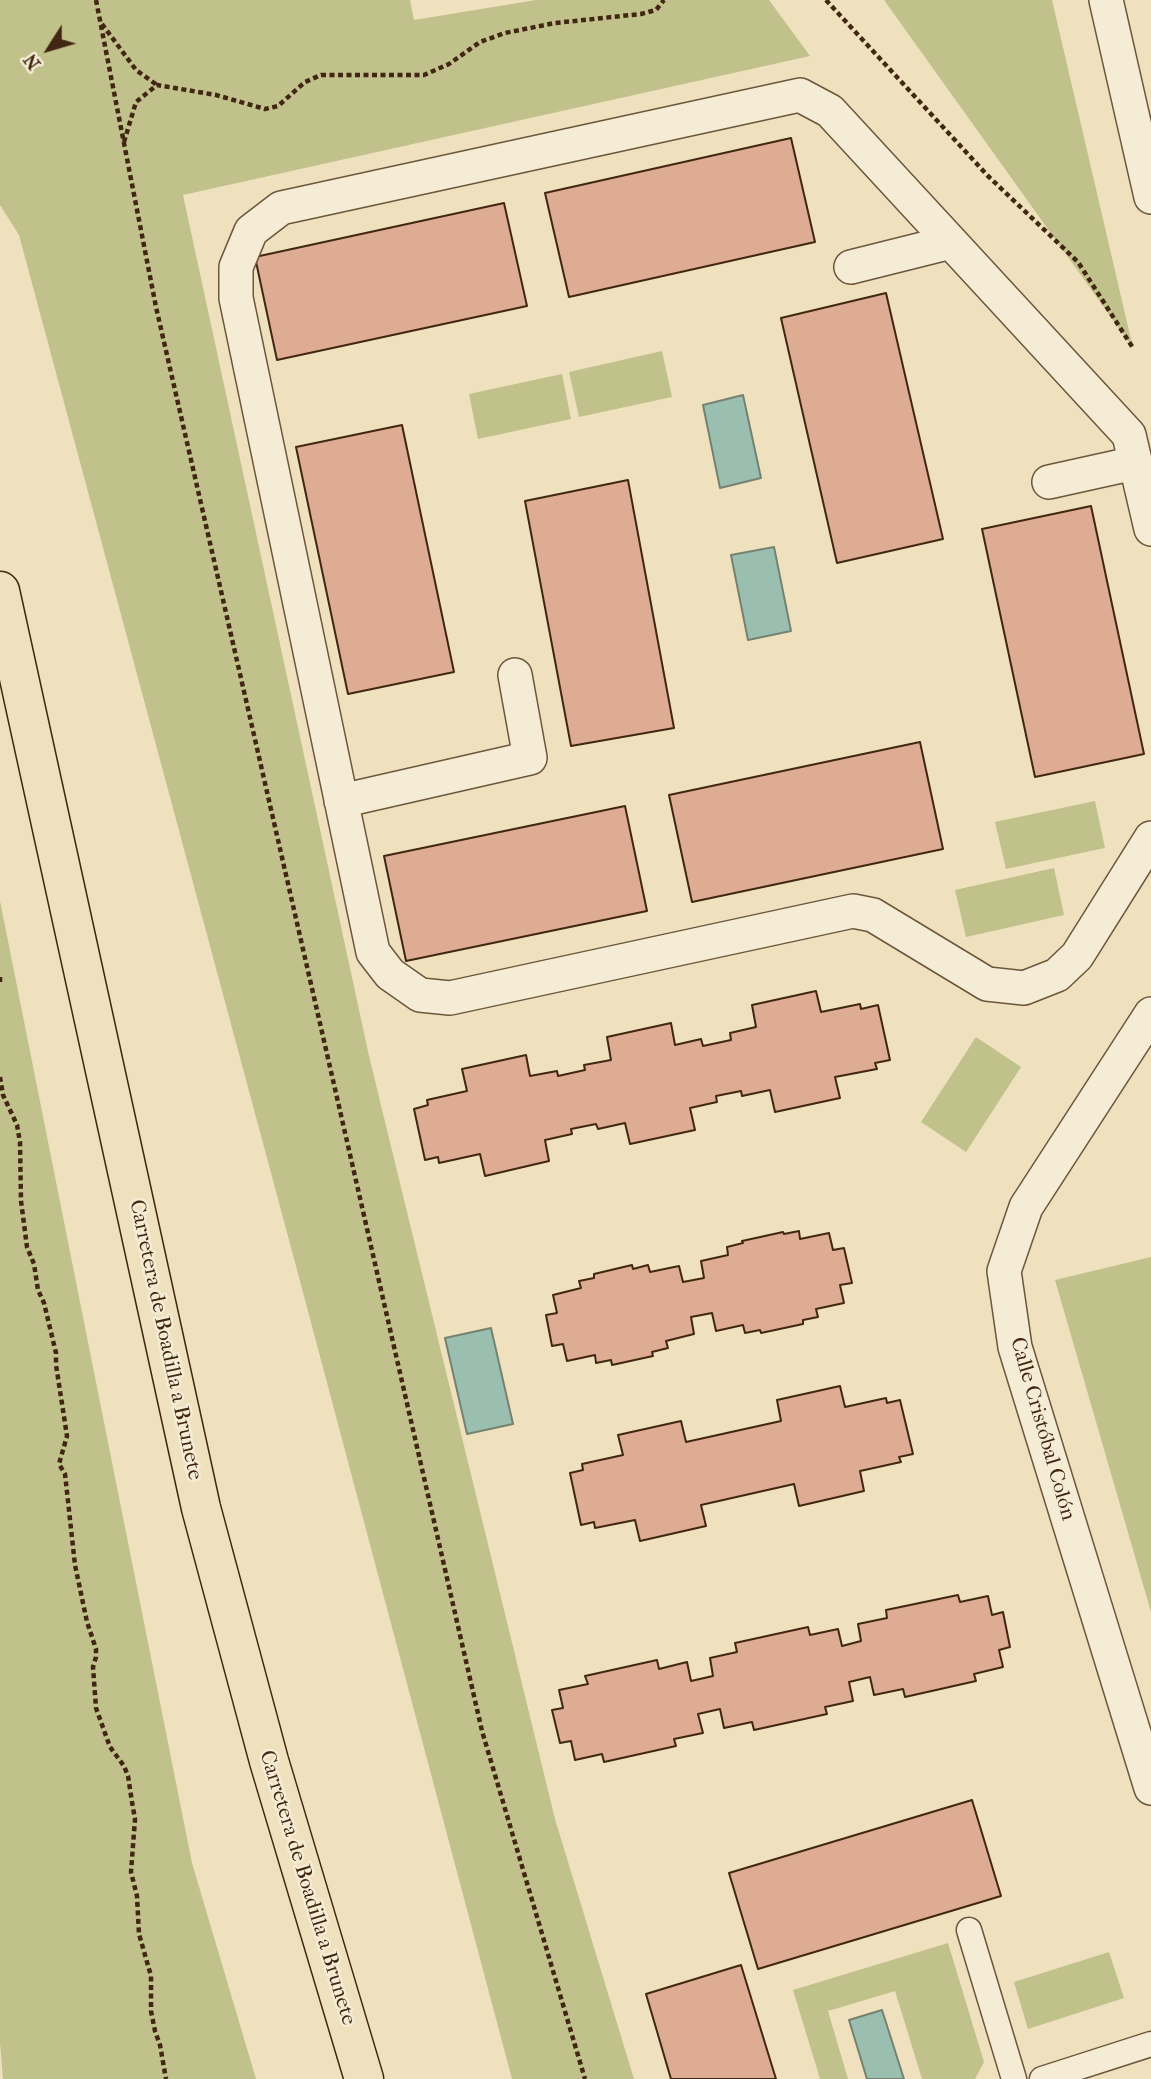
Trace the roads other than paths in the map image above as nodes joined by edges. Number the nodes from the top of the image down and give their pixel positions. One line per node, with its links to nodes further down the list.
1 (1106, 0): 2 (street)
2 (1151, 197)
3 (951, 242): 4 (street); 5 (street); 10 (street)
4 (851, 267)
5 (1135, 463): 6 (street); 7 (street)
6 (1049, 482)
7 (1151, 529)
8 (0, 592): 16 (main road, Carretera de Boadilla a Brunete)
9 (514, 675): 10 (street)
10 (341, 801): 11 (street)
11 (1151, 838)
12 (1151, 1014): 13 (street, Calle Cristóbal Colón)
13 (1151, 1788)
14 (969, 1930): 17 (street)
15 (1151, 2044): 18 (street)
16 (364, 2079)
17 (1014, 2079)
18 (1042, 2079)

